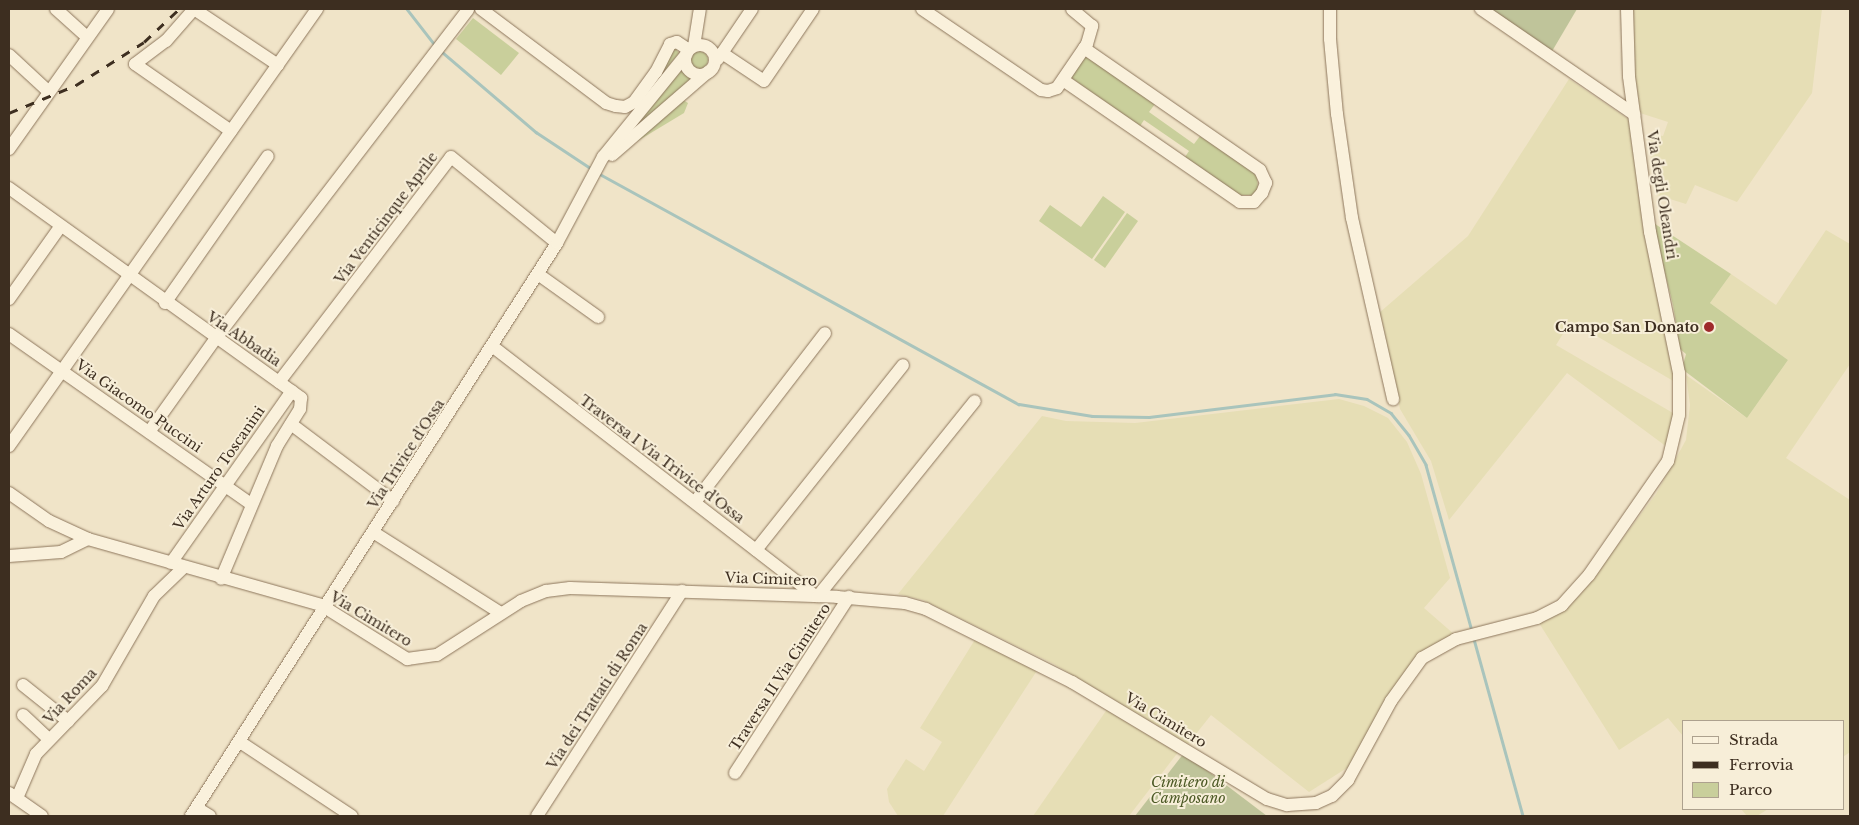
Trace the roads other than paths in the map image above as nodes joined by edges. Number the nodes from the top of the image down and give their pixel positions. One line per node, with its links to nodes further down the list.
1 (56, 9): 14 (street)
2 (108, 9): 14 (street)
3 (317, 9): 19 (street)
4 (468, 9): 38 (street)
5 (481, 9): 16 (street)
6 (700, 9): 16 (street)
7 (752, 9): 17 (street)
8 (813, 9): 17 (street)
9 (922, 9): 21 (street)
10 (1072, 9): 15 (street)
11 (1330, 9): 44 (street)
12 (1481, 9): 23 (street)
13 (1626, 9): 23 (street, Via degli Oleandri)
14 (87, 37): 22 (street)
15 (1084, 48): 21 (street); 21 (street)
16 (690, 50): 20 (street); 20 (street); 27 (street)
17 (722, 53): 20 (street)
18 (9, 55): 22 (street)
19 (278, 64): 24 (street); 24 (street)
20 (710, 69): 27 (street)
21 (1063, 80)
22 (45, 97): 25 (street)
23 (1634, 114): 66 (street, Via degli Oleandri)
24 (231, 131): 32 (street)
25 (9, 149)
26 (268, 156): 34 (street)
27 (606, 158): 30 (street, Via Trivice d'Ossa)
28 (9, 188): 29 (street, Via Abbadia)
29 (60, 227): 32 (street, Via Abbadia); 33 (street)
30 (557, 243): 31 (street, Via Trivice d'Ossa); 42 (street, Via Venticinque Aprile)
31 (538, 274): 35 (street); 39 (street, Via Trivice d'Ossa)
32 (128, 276): 34 (street, Via Abbadia); 41 (street)
33 (9, 298)
34 (165, 303): 38 (street, Via Abbadia)
35 (598, 318)
36 (825, 333): 52 (street)
37 (9, 334): 41 (street, Via Giacomo Puccini)
38 (216, 338): 42 (street, Via Abbadia); 47 (street)
39 (492, 346): 51 (street, Via Trivice d'Ossa); 52 (street, Traversa I Via Trivice d'Ossa)
40 (903, 365): 56 (street)
41 (62, 371): 47 (street, Via Giacomo Puccini); 48 (street)
42 (279, 382): 43 (street, Via Abbadia)
43 (296, 394): 46 (street); 49 (street, Via Arturo Toscanini)
44 (1393, 399)
45 (975, 401): 62 (street)
46 (291, 424): 51 (street); 53 (street)
47 (149, 432): 49 (street, Via Giacomo Puccini)
48 (9, 446)
49 (226, 486): 53 (street, Via Giacomo Puccini); 58 (street, Via Arturo Toscanini)
50 (9, 493): 55 (street, Via Cimitero)
51 (393, 501): 54 (street, Via Trivice d'Ossa)
52 (695, 502): 56 (street, Traversa I Via Trivice d'Ossa)
53 (251, 504): 60 (street)
54 (373, 532): 64 (street, Via Trivice d'Ossa); 65 (street)
55 (88, 539): 57 (street); 58 (street, Via Cimitero)
56 (756, 550): 62 (street, Traversa I Via Trivice d'Ossa)
57 (9, 556)
58 (171, 563): 59 (street, Via Cimitero)
59 (183, 568): 60 (street, Via Cimitero); 69 (street, Via Roma)
60 (221, 579): 64 (street, Via Cimitero)
61 (682, 591): 62 (street, Via Cimitero); 65 (street, Via Cimitero); 78 (street, Via dei Trattati di Roma)
62 (816, 596): 63 (street, Via Cimitero)
63 (849, 597): 66 (street, Via Cimitero); 72 (street, Traversa II Via Cimitero)
64 (326, 609): 65 (street, Via Cimitero); 71 (street, Via Trivice d'Ossa)
65 (498, 612)
66 (1456, 639)
67 (23, 685): 69 (street)
68 (23, 715): 70 (street)
69 (68, 721): 70 (street, Via Roma)
70 (49, 739): 73 (street, Via Roma)
71 (240, 742): 74 (street, Via Trivice d'Ossa); 77 (street)
72 (735, 773)
73 (13, 795): 75 (street)
74 (194, 812): 76 (street)
75 (42, 816)
76 (210, 816)
77 (352, 816)
78 (538, 816)

